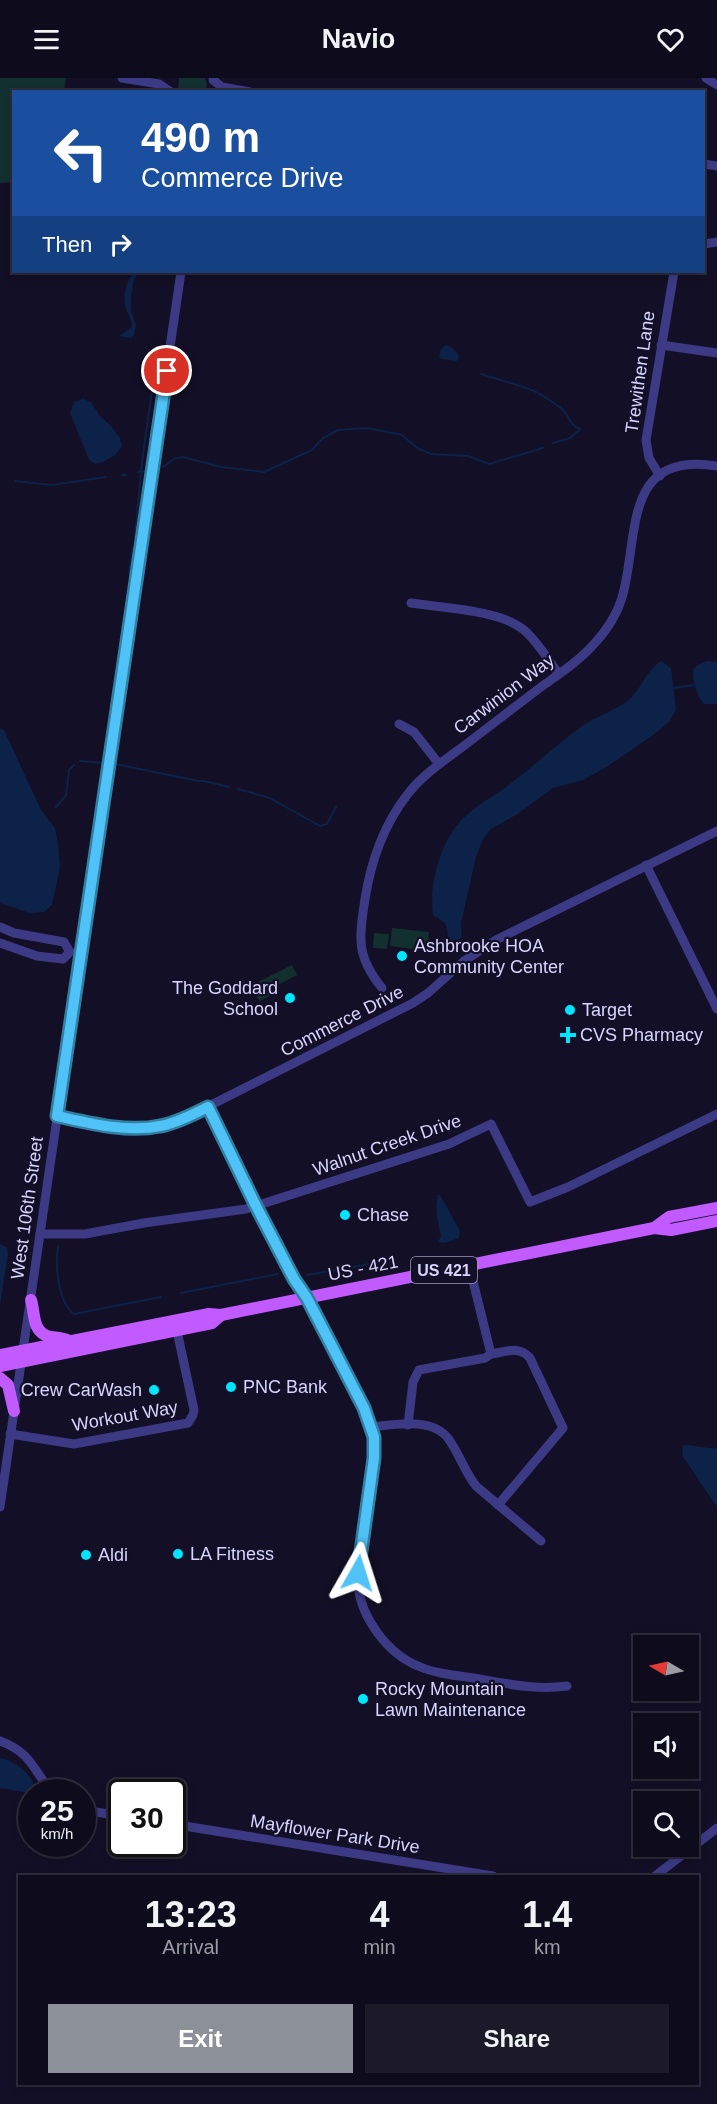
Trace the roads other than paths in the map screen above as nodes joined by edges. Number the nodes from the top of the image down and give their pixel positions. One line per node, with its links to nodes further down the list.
1 (122, 78): 6 (street)
2 (706, 78): 5 (street)
3 (212, 79): 8 (street)
4 (172, 81): 7 (street)
5 (717, 85)
6 (169, 90)
7 (172, 90)
8 (239, 90)
9 (181, 273): 24 (street, West 106th Street)
10 (674, 273): 11 (street, Trewithen Lane)
11 (661, 345): 12 (street); 14 (street, Trewithen Lane)
12 (717, 353)
13 (717, 466): 14 (street)
14 (660, 476): 16 (street, Carwinion Way)
15 (411, 603): 16 (street)
16 (559, 674): 18 (street, Carwinion Way)
17 (399, 724): 18 (street)
18 (439, 764): 25 (street, Carwinion Way)
19 (717, 831): 20 (street, Commerce Drive)
20 (646, 865): 26 (street); 27 (street, Commerce Drive)
21 (0, 927): 23 (street)
22 (0, 943): 23 (street)
23 (70, 952): 24 (street)
24 (81, 953): 29 (street, West 106th Street)
25 (382, 988)
26 (717, 1009)
27 (208, 1107): 29 (street, Commerce Drive); 30 (street)
28 (717, 1114): 30 (street, Walnut Creek Drive)
29 (57, 1116): 34 (street, West 106th Street)
30 (256, 1206): 34 (street, Walnut Creek Drive); 36 (street)
31 (717, 1208): 33 (main road, US - 421 / US 421)
32 (717, 1221): 33 (main road, US - 421 / US 421)
33 (654, 1228): 35 (main road, US - 421 / US 421)
34 (40, 1234): 37 (street, West 106th Street)
35 (469, 1265): 36 (main road, US - 421 / US 421); 41 (street)
36 (307, 1298): 38 (main road, US - 421 / US 421); 48 (street)
37 (31, 1300): 40 (main road); 43 (street, West 106th Street)
38 (221, 1315): 39 (main road, US - 421 / US 421); 40 (main road, US - 421 / US 421)
39 (177, 1331): 43 (main road, US - 421 / US 421); 49 (street, Workout Way)
40 (71, 1341): 43 (main road, US - 421 / US 421)
41 (491, 1354): 47 (street); 50 (street)
42 (0, 1355): 43 (main road, US - 421 / US 421)
43 (22, 1356): 44 (main road, US - 421 / US 421); 46 (street, West 106th Street)
44 (0, 1366)
45 (0, 1378): 46 (main road)
46 (14, 1411): 49 (street, West 106th Street)
47 (408, 1425): 48 (street); 50 (street)
48 (372, 1427): 53 (street)
49 (10, 1434): 51 (street, West 106th Street)
50 (498, 1504): 52 (street)
51 (0, 1507)
52 (540, 1541)
53 (567, 1686)
54 (0, 1741): 55 (street)
55 (43, 1779)
56 (186, 1826): 58 (street, Mayflower Park Drive)
57 (717, 1828): 59 (street)
58 (487, 1875)
59 (656, 1875)

